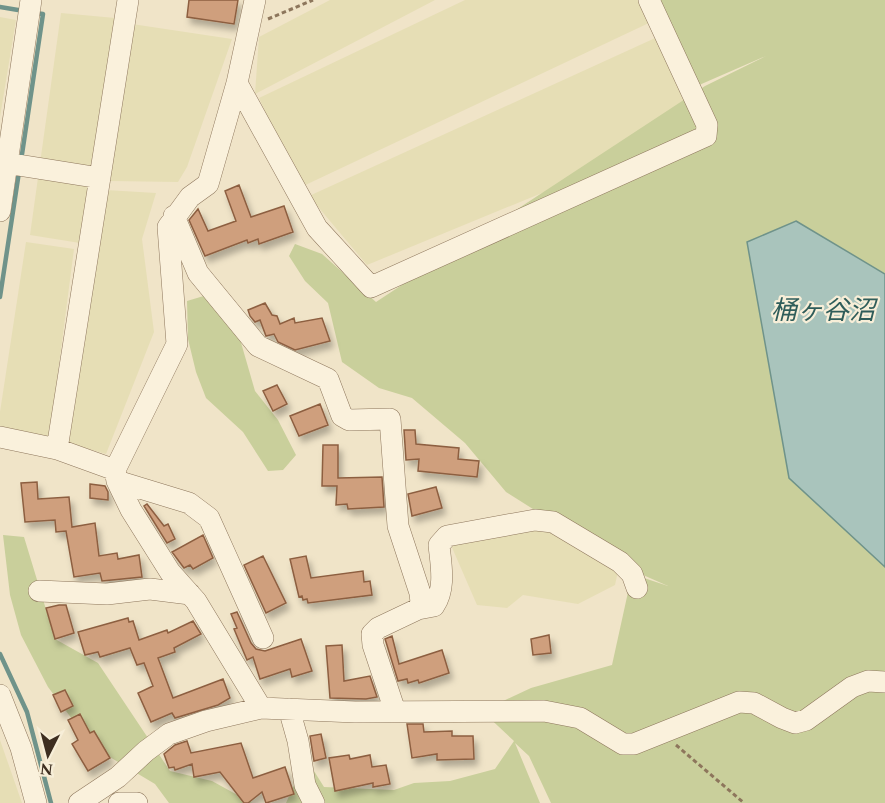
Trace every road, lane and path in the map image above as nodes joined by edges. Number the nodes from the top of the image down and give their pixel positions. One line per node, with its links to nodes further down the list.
1 (29, 0): 8 (street)
2 (128, 0): 9 (street)
3 (255, 0): 6 (street)
4 (313, 0): 6 (path)
5 (649, 0): 7 (street)
6 (249, 27): 7 (street)
7 (237, 83): 11 (street)
8 (3, 163): 9 (street); 10 (street)
9 (100, 178): 13 (street)
10 (0, 211)
11 (174, 216): 14 (street); 18 (street)
12 (0, 437): 13 (street)
13 (57, 449): 14 (street)
14 (116, 475): 17 (street); 19 (street)
15 (637, 588): 18 (street)
16 (39, 591): 17 (street)
17 (190, 594): 22 (street)
18 (418, 609): 24 (street)
19 (263, 638)
20 (885, 682): 25 (street)
21 (0, 695): 26 (street)
22 (261, 708): 23 (street); 27 (street)
23 (289, 709): 24 (street); 30 (street)
24 (395, 711): 25 (street)
25 (661, 733): 31 (path)
26 (36, 803)
27 (79, 803)
28 (118, 803): 29 (street)
29 (137, 803)
30 (314, 803)
31 (744, 803)

